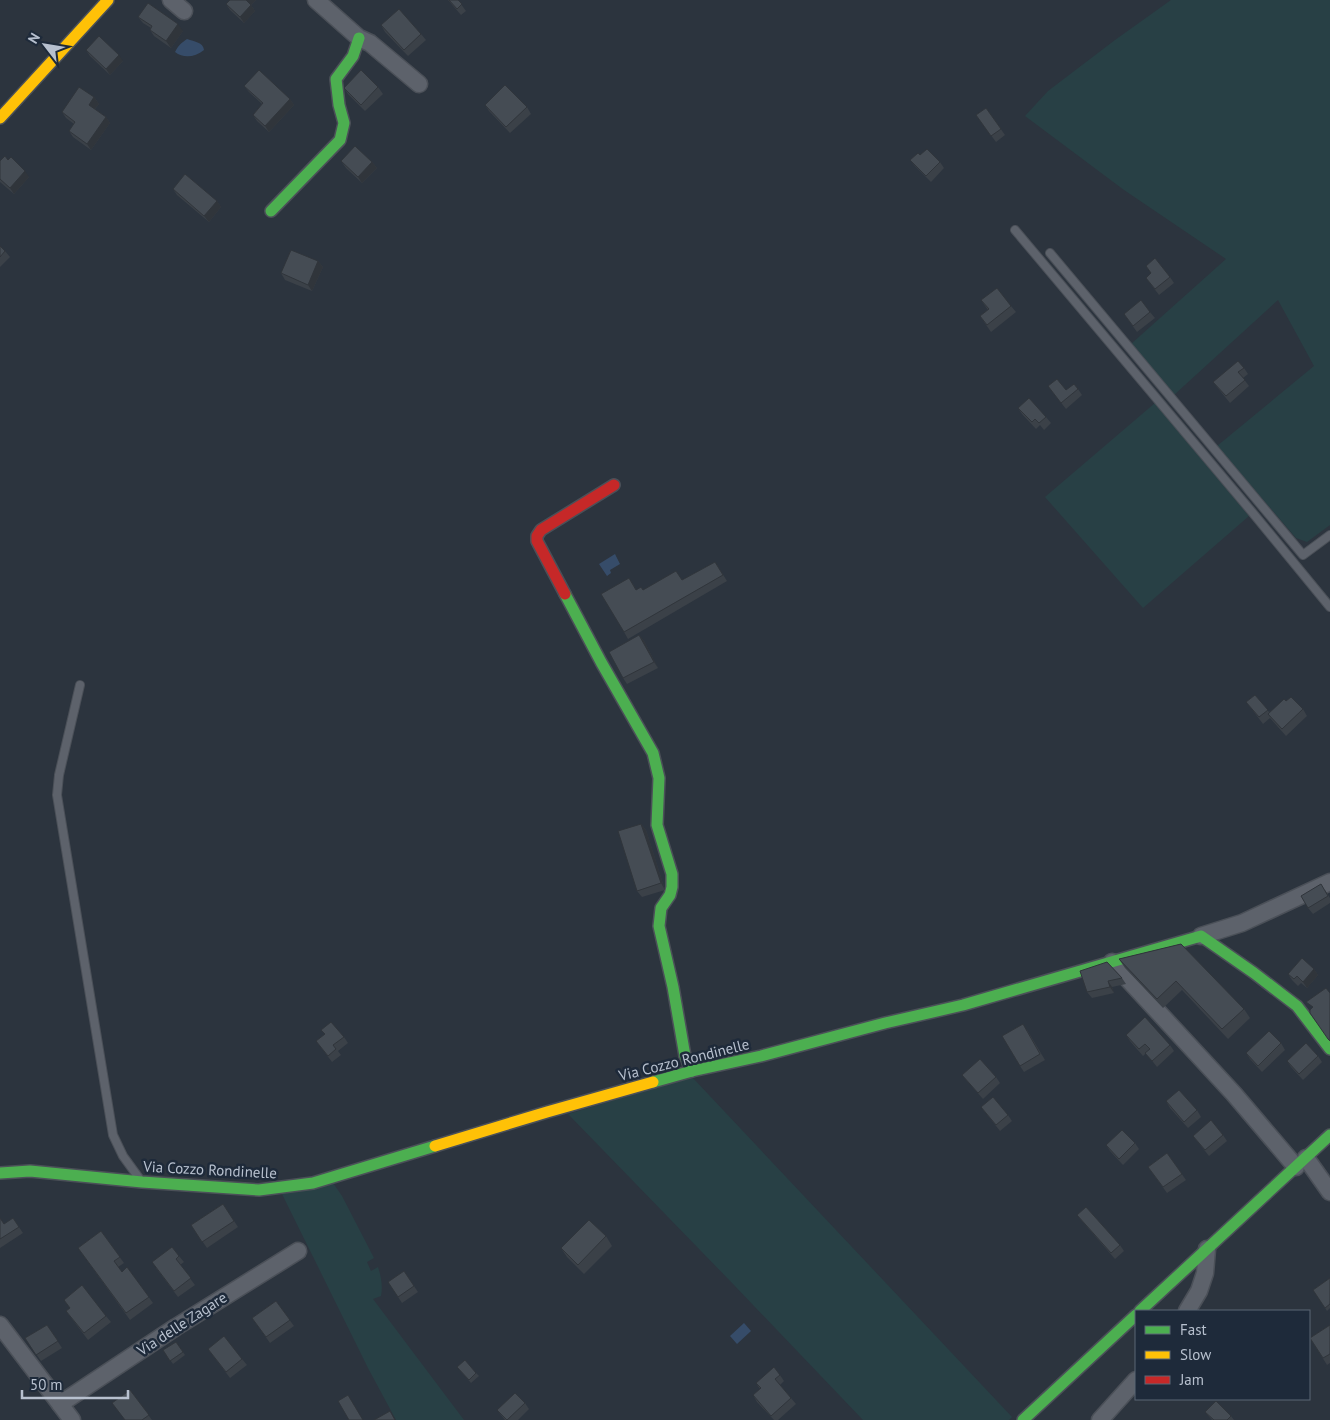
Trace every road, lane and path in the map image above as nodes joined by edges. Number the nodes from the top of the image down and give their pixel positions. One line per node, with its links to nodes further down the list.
1 (108, 0): 5 (street)
2 (316, 0): 3 (street)
3 (358, 38): 4 (street); 6 (street)
4 (419, 84)
5 (0, 118)
6 (272, 211)
7 (1015, 230): 11 (lane)
8 (1050, 254): 10 (lane)
9 (614, 484): 17 (street)
10 (1330, 535)
11 (1330, 606)
12 (80, 685): 21 (lane)
13 (1330, 882): 14 (street)
14 (1201, 936): 15 (street, Via Cozzo Rondinelle); 16 (street)
15 (1112, 962): 17 (street, Via Cozzo Rondinelle); 19 (street)
16 (1330, 1049)
17 (692, 1071): 21 (street, Via Cozzo Rondinelle)
18 (1330, 1135): 19 (street)
19 (1301, 1162): 22 (street); 23 (street)
20 (0, 1173): 21 (street, Via Cozzo Rondinelle)
21 (142, 1182)
22 (1330, 1192)
23 (1207, 1249): 25 (street); 26 (street)
24 (298, 1251): 30 (street, Via delle Zagare)
25 (1141, 1310)
26 (1188, 1310)
27 (1135, 1316): 32 (street)
28 (0, 1325): 30 (street)
29 (1135, 1381): 33 (street)
30 (60, 1404): 31 (street)
31 (72, 1420)
32 (1023, 1420)
33 (1100, 1420)

